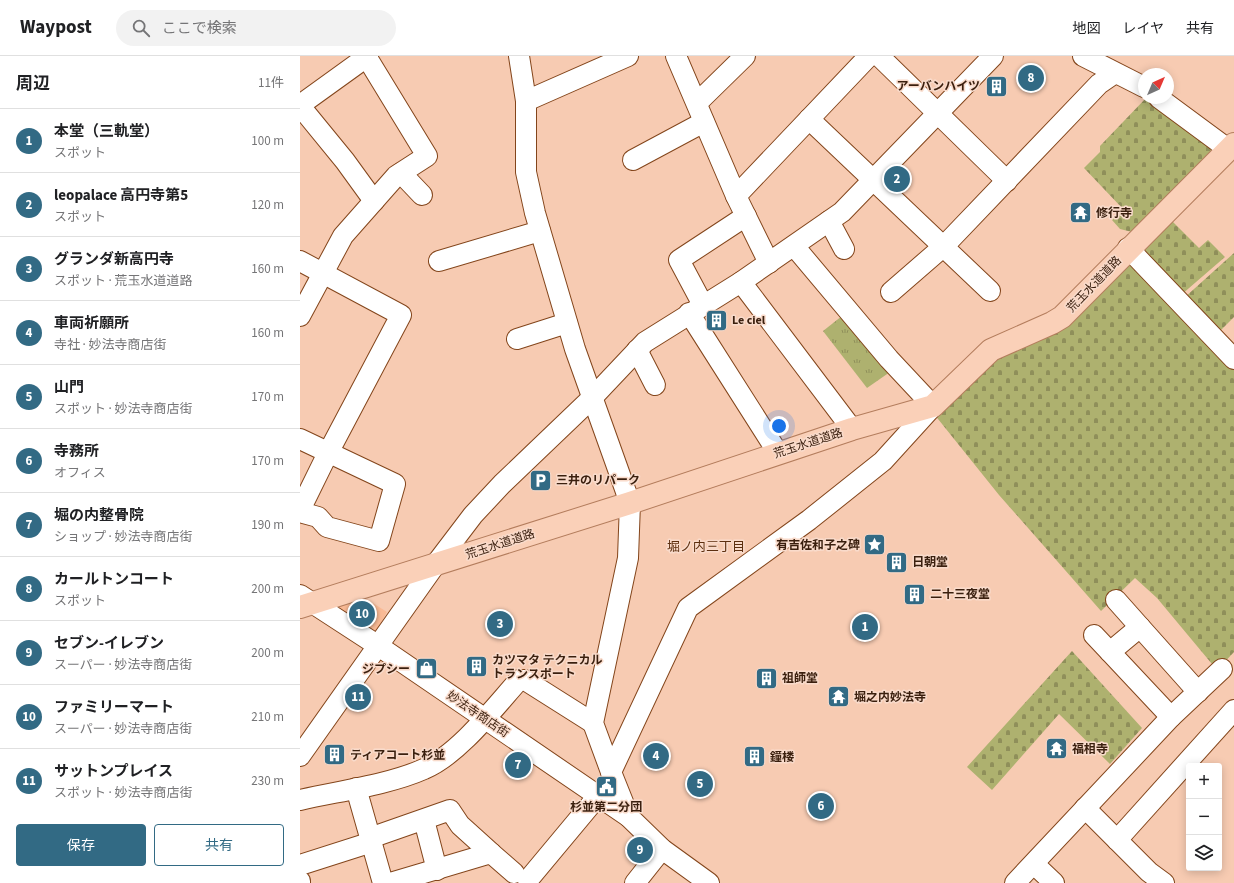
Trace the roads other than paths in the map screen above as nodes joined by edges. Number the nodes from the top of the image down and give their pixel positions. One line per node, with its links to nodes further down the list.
1 (367, 56): 15 (street); 21 (street)
2 (519, 56): 12 (street)
3 (628, 56): 12 (street)
4 (676, 56): 13 (street)
5 (745, 56): 13 (street)
6 (869, 56): 17 (street)
7 (879, 56): 16 (street)
8 (993, 56): 16 (street)
9 (1083, 56): 10 (street)
10 (1115, 72): 11 (street); 23 (street)
11 (1138, 83)
12 (526, 101): 29 (street)
13 (697, 103): 18 (street)
14 (1168, 104): 19 (street)
15 (300, 106): 26 (street)
16 (937, 113): 22 (street); 23 (street)
17 (809, 118): 22 (street); 25 (street)
18 (704, 122): 20 (street); 25 (street)
19 (1231, 147): 32 (main road, 荒玉水道道路)
20 (633, 160)
21 (401, 173): 24 (street); 26 (street)
22 (874, 179): 28 (street); 31 (street)
23 (1007, 182): 31 (street)
24 (422, 195)
25 (736, 196): 27 (street)
26 (374, 201): 37 (street)
27 (746, 216): 36 (street); 41 (street)
28 (829, 221): 30 (street); 33 (street)
29 (540, 231): 35 (street); 43 (street)
30 (794, 246): 36 (street); 49 (street)
31 (944, 246): 39 (street); 40 (street)
32 (1128, 248): 46 (street); 49 (main road, 荒玉水道道路)
33 (844, 249)
34 (300, 261): 37 (street)
35 (439, 261)
36 (769, 263): 38 (street)
37 (323, 273): 42 (street); 52 (street)
38 (741, 282): 41 (street); 50 (street)
39 (990, 291)
40 (891, 292)
41 (696, 309): 45 (street); 53 (street)
42 (300, 316)
43 (567, 323): 44 (street); 48 (street)
44 (517, 339)
45 (637, 350): 47 (street); 48 (street)
46 (1234, 359)
47 (655, 385)
48 (593, 397): 54 (street); 56 (street)
49 (933, 406): 50 (main road, 荒玉水道道路); 70 (street)
50 (852, 429): 53 (main road, 荒玉水道道路)
51 (300, 439): 52 (street)
52 (328, 453): 55 (street); 55 (street)
53 (778, 453): 54 (main road, 荒玉水道道路)
54 (630, 503): 56 (main road, 荒玉水道道路); 68 (street)
55 (300, 511)
56 (435, 565): 58 (main road, 荒玉水道道路); 61 (street)
57 (1116, 600): 59 (street)
58 (304, 602): 61 (street, 妙法寺商店街)
59 (1140, 627): 62 (street); 64 (street)
60 (1094, 636): 62 (street)
61 (377, 645): 67 (street, 妙法寺商店街); 69 (street)
62 (1110, 652): 66 (street)
63 (1222, 669): 64 (street)
64 (1198, 692): 66 (street)
65 (1234, 710): 78 (street)
66 (1171, 717): 74 (street)
67 (484, 719): 68 (street); 71 (street); 72 (street, 妙法寺商店街)
68 (593, 723): 70 (street)
69 (308, 753)
70 (611, 772): 75 (street)
71 (356, 788): 73 (street); 77 (street)
72 (598, 796): 75 (street, 妙法寺商店街); 84 (street)
73 (300, 800)
74 (1085, 808): 78 (street); 81 (street)
75 (630, 817): 79 (street, 妙法寺商店街)
76 (424, 820): 77 (street); 80 (street); 83 (street)
77 (371, 840): 82 (street); 85 (street)
78 (1117, 840): 91 (street)
79 (662, 849): 87 (street); 88 (street, 妙法寺商店街)
80 (491, 853): 83 (street); 84 (street)
81 (1034, 864): 89 (street); 90 (street)
82 (300, 865)
83 (437, 870): 86 (street)
84 (520, 880)
85 (383, 883)
86 (390, 883)
87 (635, 883)
88 (709, 883)
89 (1015, 883)
90 (1054, 883)
91 (1164, 883)

